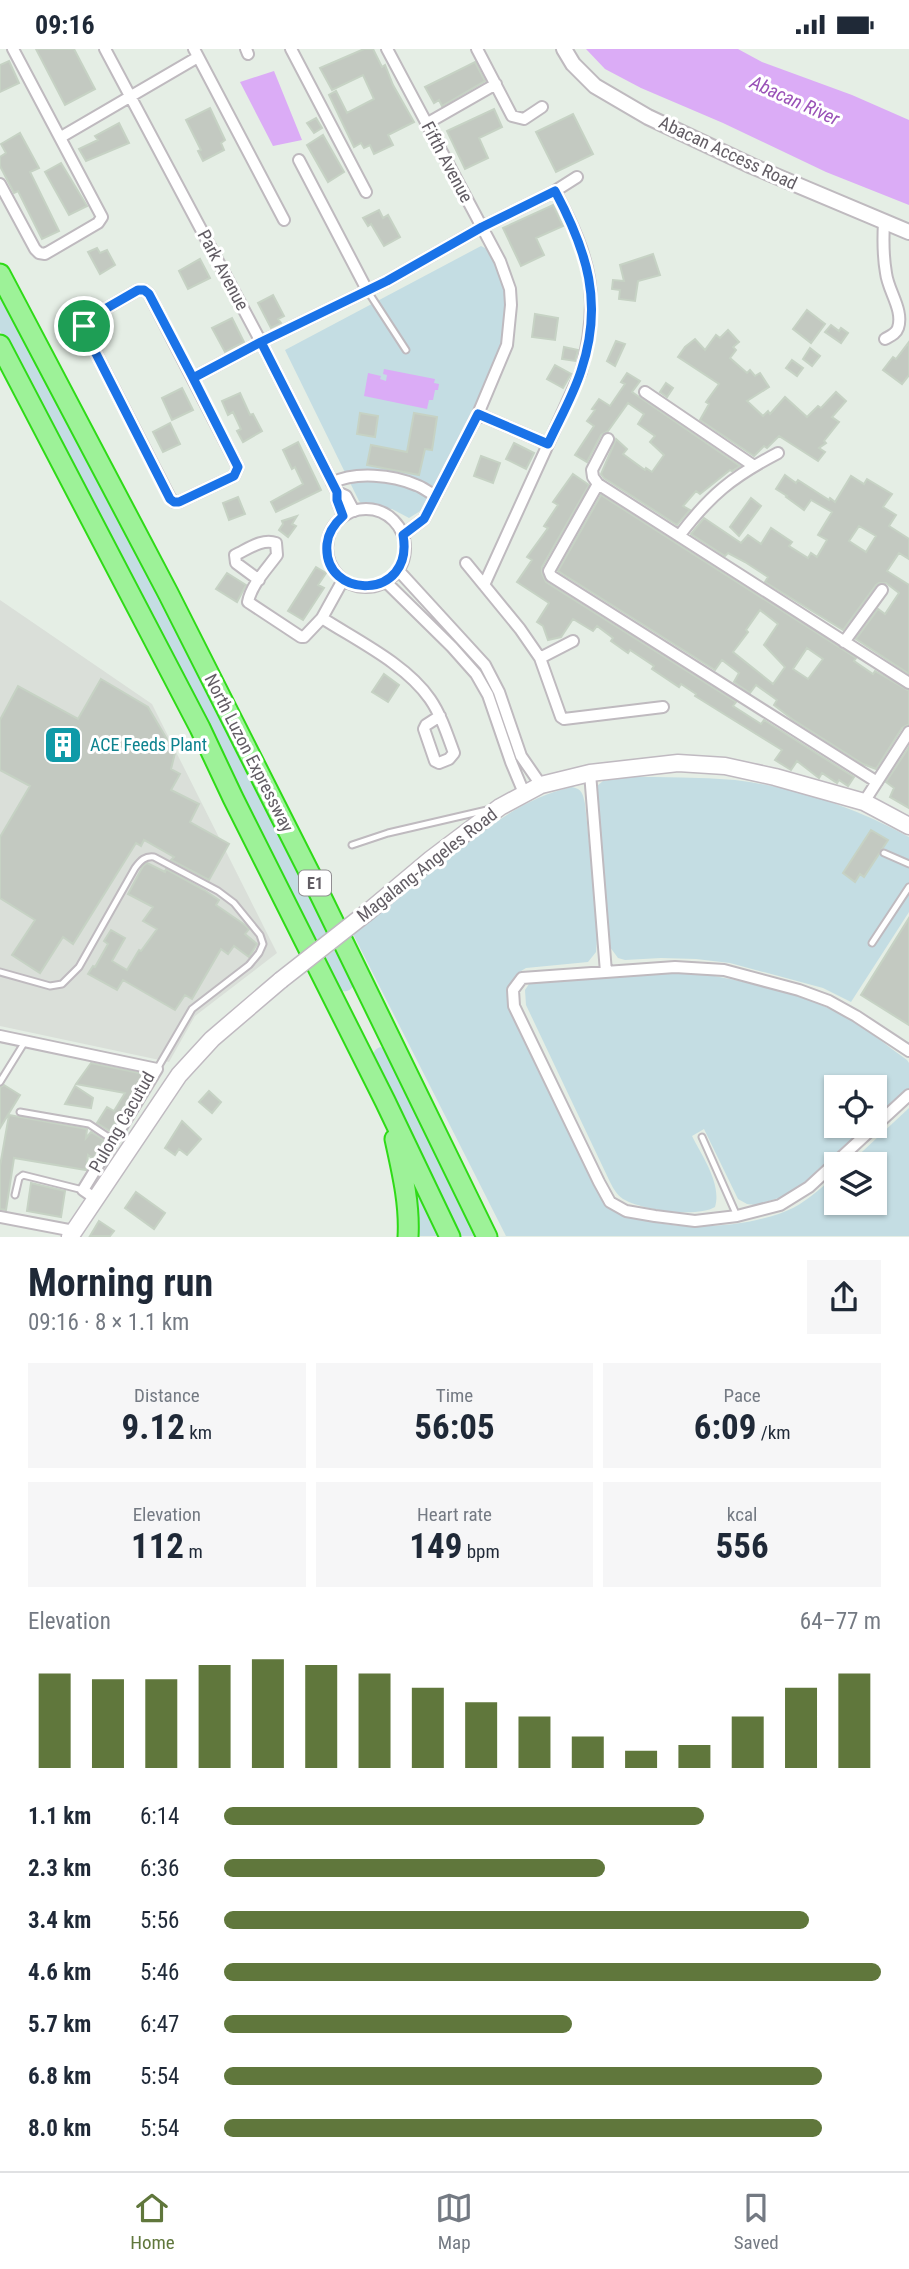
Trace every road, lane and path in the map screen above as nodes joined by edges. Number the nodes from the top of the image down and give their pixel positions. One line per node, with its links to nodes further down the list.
1 (13, 49): 12 (street)
2 (105, 49): 9 (street, Park Avenue)
3 (291, 49): 17 (street)
4 (387, 49): 11 (street, Fifth Avenue)
5 (478, 49): 8 (street)
6 (564, 49): 19 (street, Abacan Access Road)
7 (196, 53): 9 (street); 18 (street)
8 (496, 84): 10 (street); 11 (street)
9 (130, 97): 12 (street); 25 (street, Park Avenue)
10 (542, 107)
11 (426, 124): 20 (street, Fifth Avenue)
12 (61, 137): 15 (street)
13 (299, 160): 23 (street)
14 (577, 177): 16 (street)
15 (0, 184)
16 (555, 191): 20 (street); 32 (street)
17 (366, 192)
18 (284, 220)
19 (884, 222): 21 (street, Abacan Access Road); 24 (street)
20 (482, 227): 23 (street); 30 (street, Fifth Avenue)
21 (909, 232)
22 (0, 274): 85 (highway, North Luzon Expressway / E1)
23 (367, 290): 25 (street); 27 (lane)
24 (885, 339)
25 (261, 342): 28 (street); 36 (street, Park Avenue)
26 (0, 345): 81 (highway, North Luzon Expressway / E1)
27 (406, 350)
28 (193, 378): 28 (street)
29 (645, 393): 34 (street)
30 (478, 414): 32 (street); 37 (street, Fifth Avenue)
31 (608, 439): 35 (street)
32 (548, 444): 47 (street)
33 (778, 453): 34 (street)
34 (754, 466): 41 (street)
35 (598, 484): 41 (street); 62 (street)
36 (335, 488): 37 (street); 38 (street, Park Avenue); 39 (street, Park Avenue)
37 (436, 496): 40 (street, Fifth Avenue)
38 (354, 511): 39 (street); 40 (street)
39 (343, 516): 45 (street)
40 (400, 530): 43 (street)
41 (679, 537): 53 (street)
42 (466, 563): 47 (street)
43 (398, 570): 46 (street); 50 (street)
44 (259, 579): 49 (street)
45 (343, 580): 46 (street); 49 (street)
46 (386, 582): 51 (street)
47 (484, 585): 54 (street)
48 (883, 590): 53 (street)
49 (322, 618): 59 (street)
50 (448, 625): 51 (street); 55 (street)
51 (439, 634): 56 (street)
52 (573, 641): 54 (street)
53 (844, 642): 57 (street)
54 (540, 658): 58 (street)
55 (485, 665): 56 (street); 63 (street)
56 (476, 674): 64 (street)
57 (909, 683)
58 (663, 707)
59 (440, 716)
60 (909, 732): 62 (street)
61 (590, 773): 63 (main road, Magalang-Angeles Road); 65 (main road, Magalang-Angeles Road); 74 (street)
62 (877, 782): 65 (street)
63 (541, 785): 64 (main road, Magalang-Angeles Road)
64 (524, 793): 66 (main road, Magalang-Angeles Road)
65 (864, 802): 67 (main road, Magalang-Angeles Road)
66 (500, 807): 68 (lane); 86 (main road, Magalang-Angeles Road, bridge)
67 (909, 826)
68 (352, 845)
69 (884, 853): 70 (lane)
70 (909, 863)
71 (909, 887): 72 (lane)
72 (872, 943)
73 (0, 972): 78 (lane)
74 (606, 972): 77 (street); 88 (street)
75 (0, 1036): 76 (street, Pulong Cacutud)
76 (26, 1041): 78 (street, Pulong Cacutud); 79 (lane)
77 (909, 1051)
78 (157, 1069): 84 (street, Pulong Cacutud)
79 (0, 1082)
80 (909, 1095): 88 (street)
81 (385, 1101): 91 (highway); 92 (highway, North Luzon Expressway / E1)
82 (20, 1112): 84 (lane)
83 (702, 1137): 88 (lane)
84 (113, 1140): 86 (street, Pulong Cacutud)
85 (458, 1174): 93 (highway, North Luzon Expressway / E1); 94 (highway)
86 (90, 1194): 87 (lane); 90 (main road, Magalang-Angeles Road)
87 (15, 1195)
88 (737, 1216)
89 (0, 1217): 90 (street)
90 (76, 1235)
91 (408, 1237)
92 (450, 1237)
93 (487, 1237)
94 (502, 1237)

